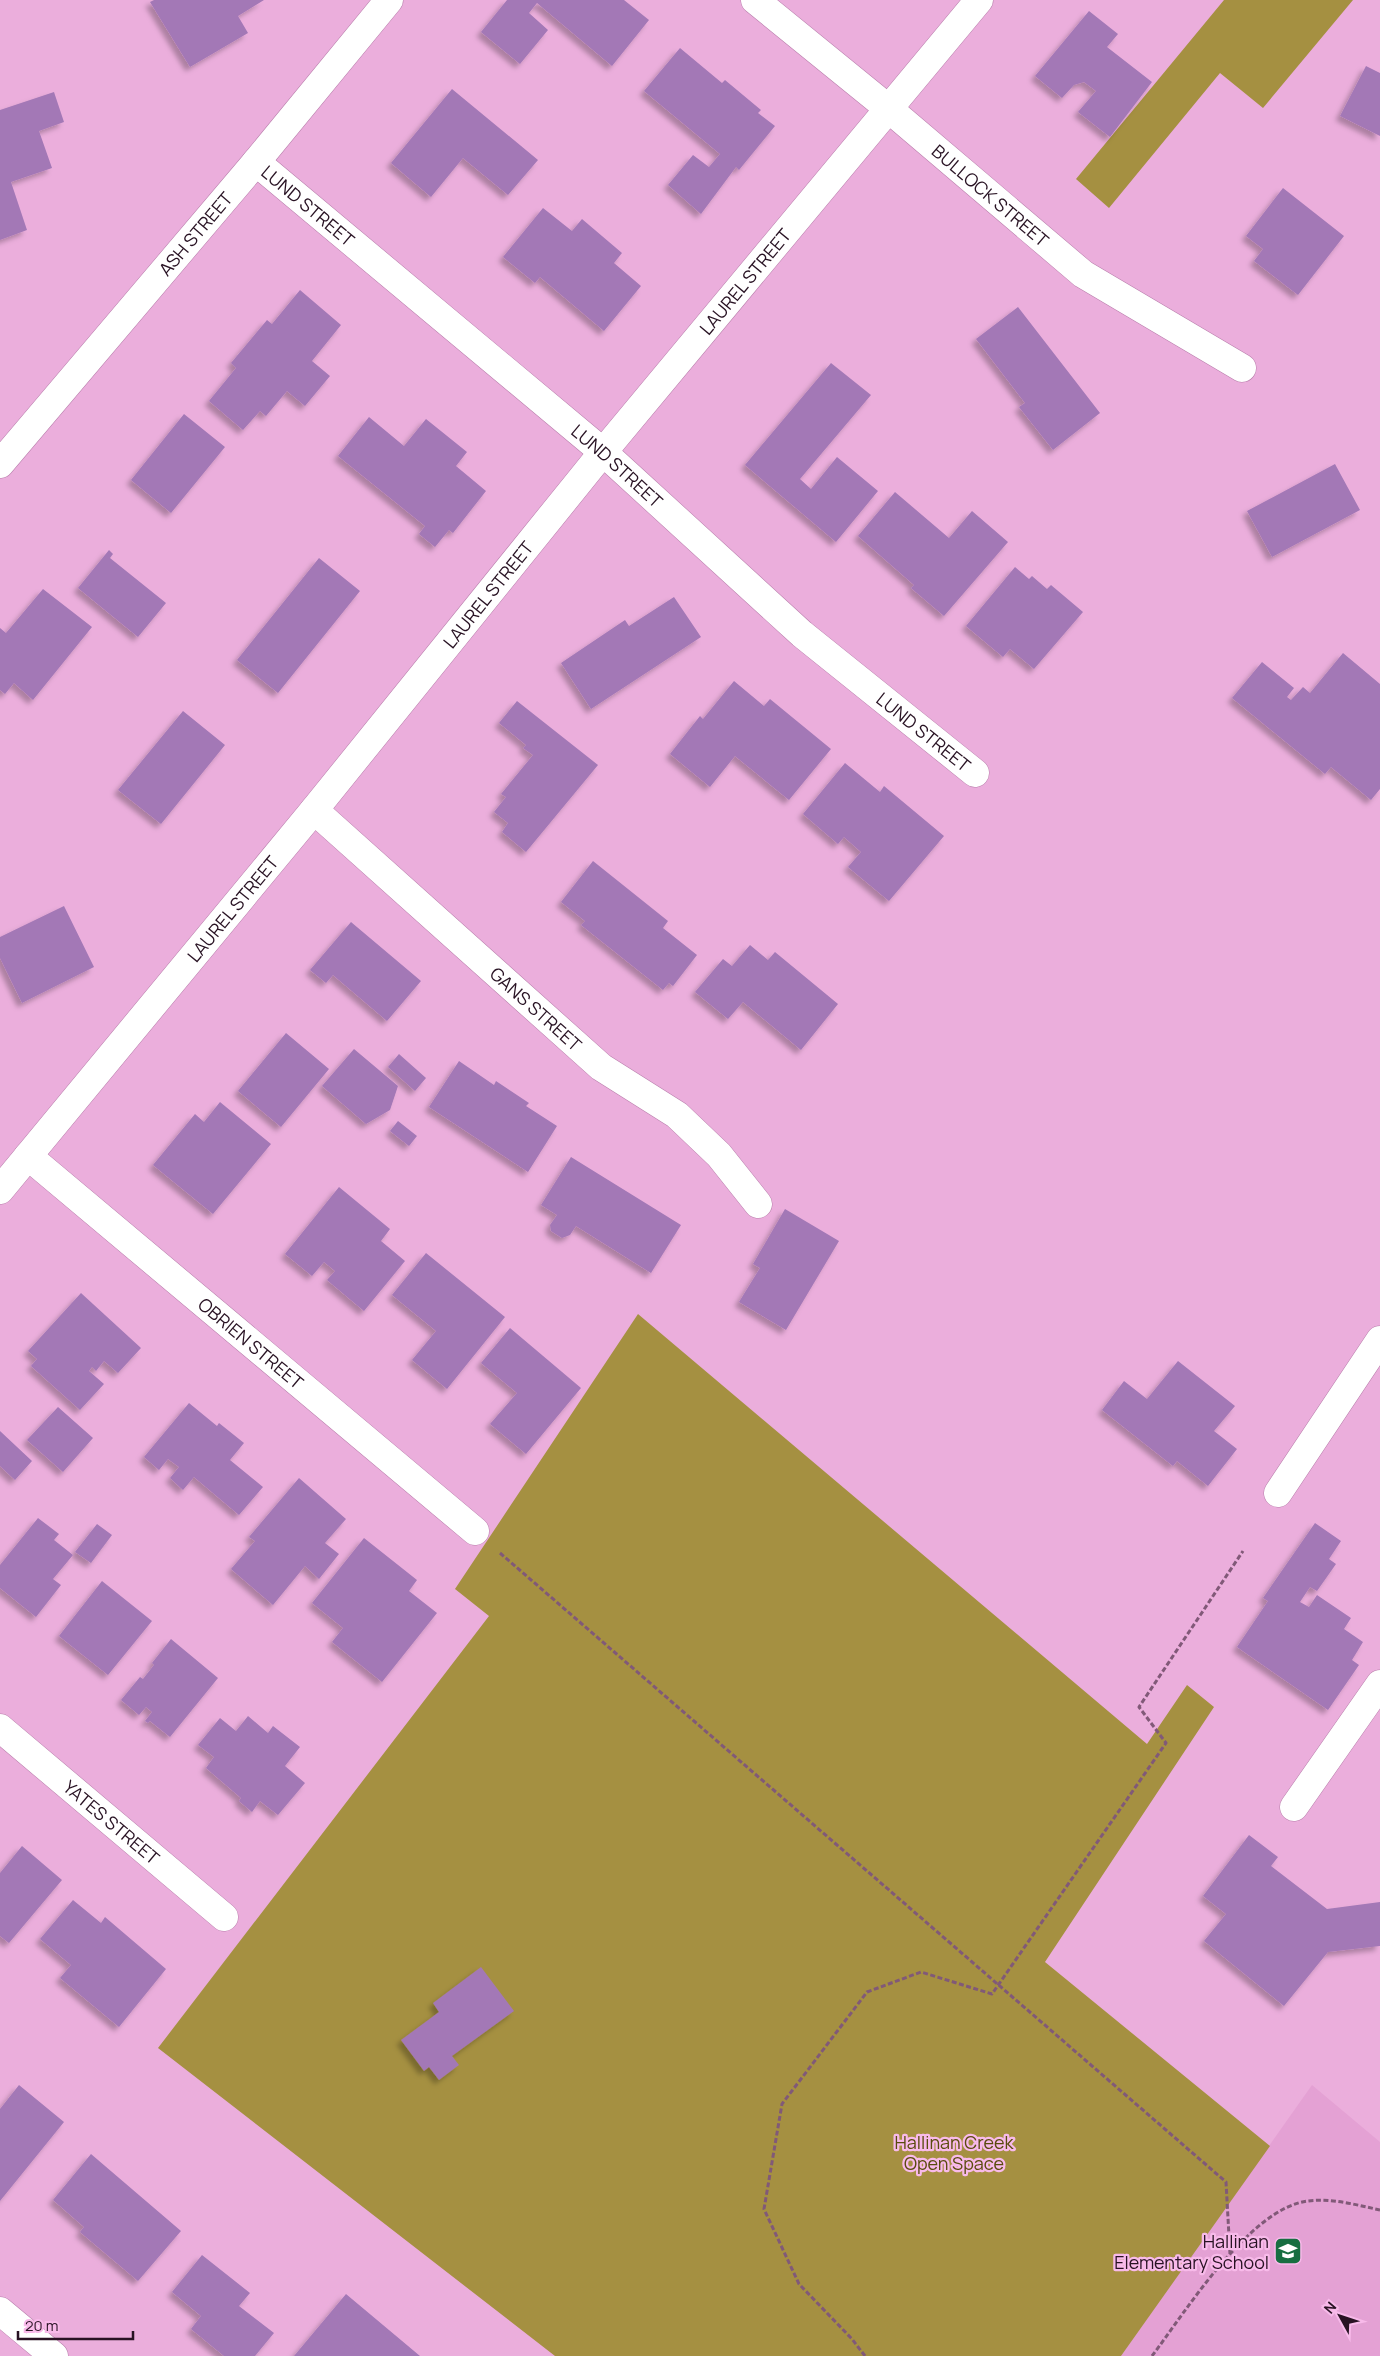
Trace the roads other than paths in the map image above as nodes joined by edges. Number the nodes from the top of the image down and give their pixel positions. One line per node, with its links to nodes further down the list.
1 (389, 0): 5 (street, ASH STREET)
2 (755, 0): 4 (street, BULLOCK STREET)
3 (979, 0): 4 (street, LAUREL STREET)
4 (889, 109): 6 (street, BULLOCK STREET); 7 (street, LAUREL STREET)
5 (256, 162): 7 (street, LUND STREET); 8 (street, ASH STREET)
6 (1242, 368)
7 (603, 452): 9 (street, LUND STREET); 10 (street, LAUREL STREET)
8 (0, 464)
9 (975, 772)
10 (314, 810): 11 (street, LAUREL STREET); 13 (street, GANS STREET)
11 (28, 1156): 12 (street, LAUREL STREET); 16 (street, OBRIEN STREET)
12 (0, 1190)
13 (758, 1204)
14 (1380, 1340): 15 (street)
15 (1278, 1493)
16 (475, 1531)
17 (1380, 1684): 19 (street)
18 (0, 1728): 20 (street, YATES STREET)
19 (1294, 1807)
20 (224, 1917)
21 (0, 2311): 22 (street)
22 (54, 2356)

